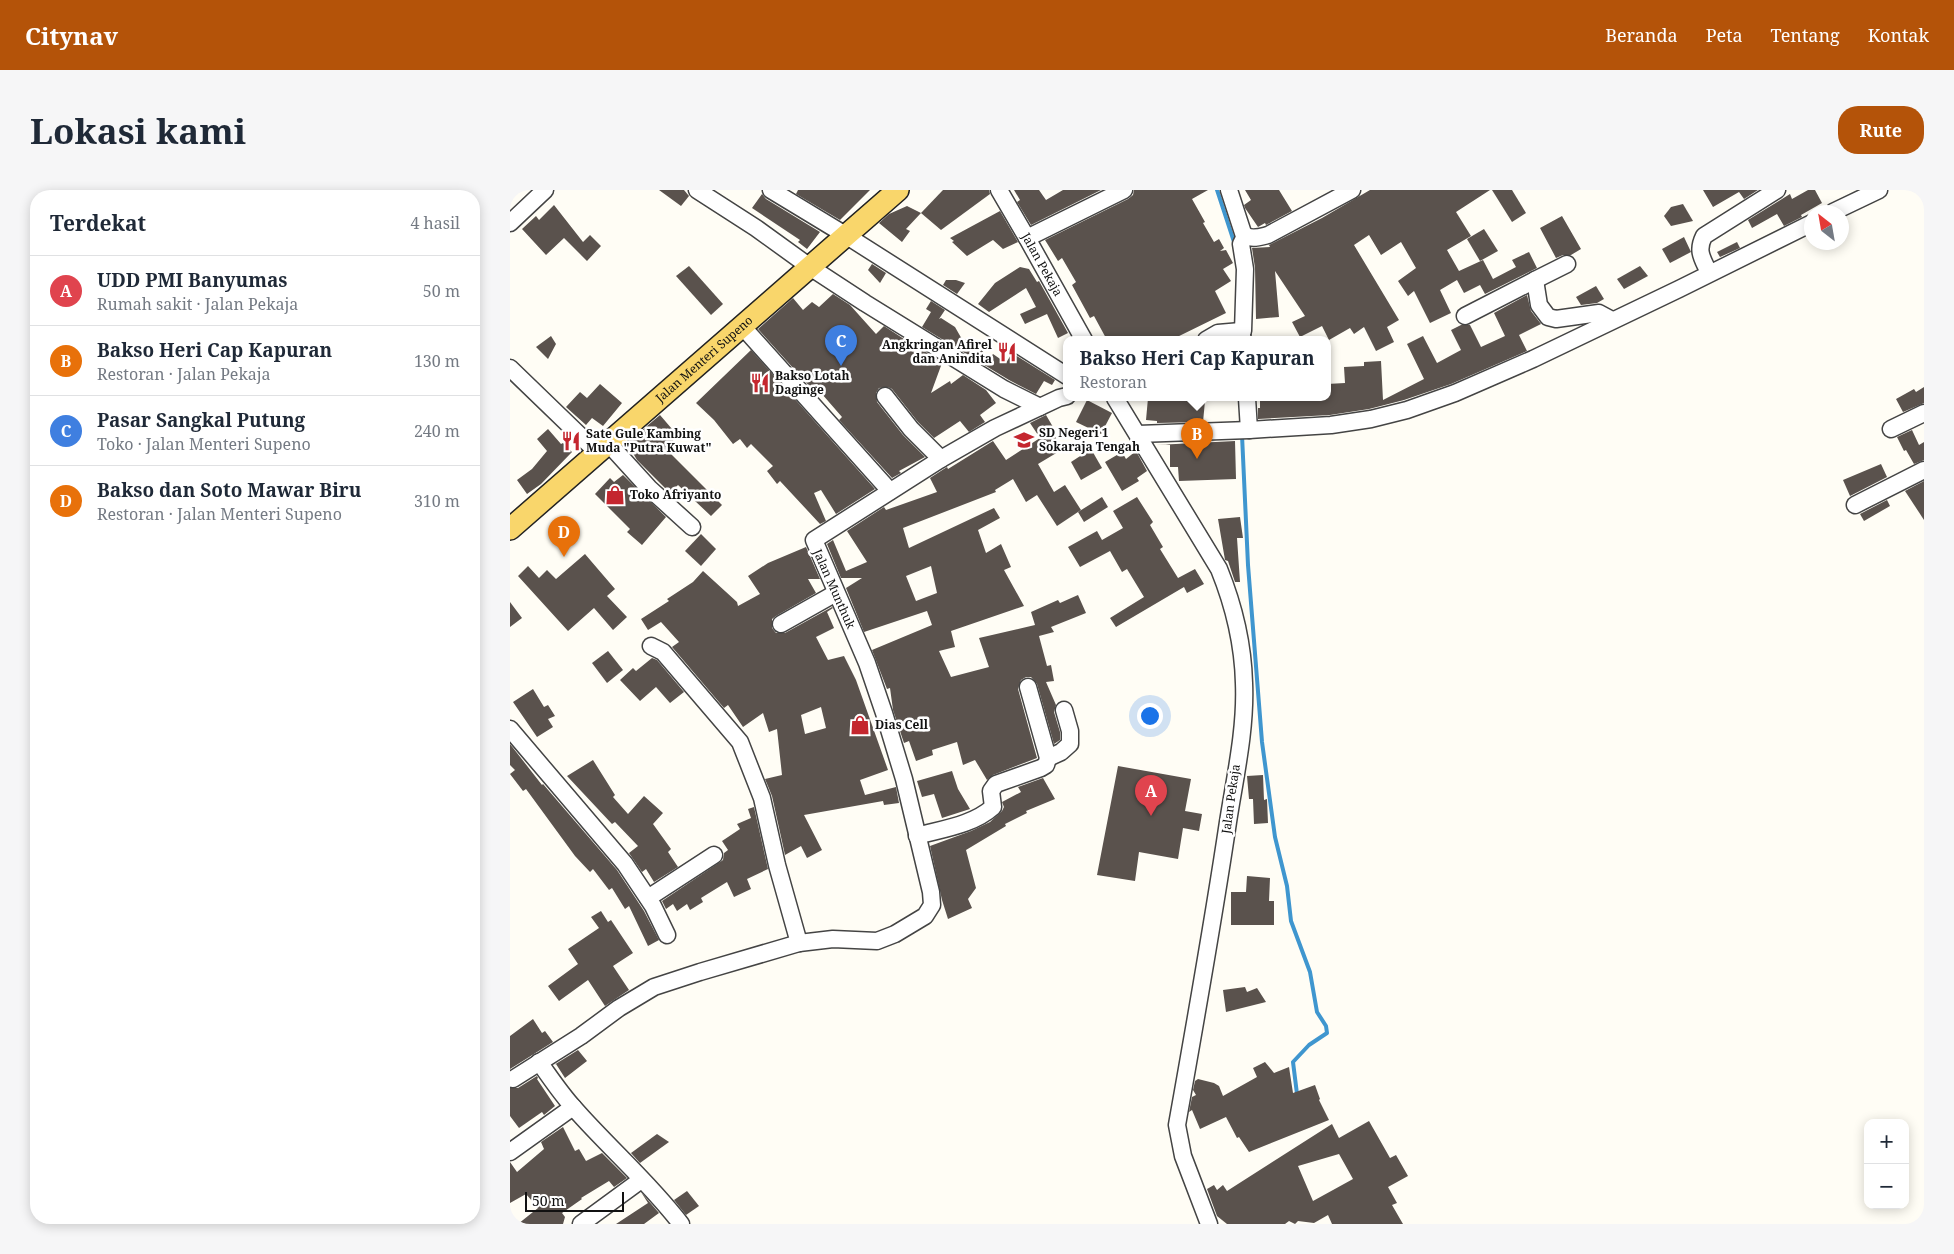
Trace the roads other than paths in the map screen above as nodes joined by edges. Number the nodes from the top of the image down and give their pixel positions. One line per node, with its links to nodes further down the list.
1 (545, 190): 12 (street)
2 (698, 190): 18 (street)
3 (771, 190): 14 (street)
4 (898, 190): 14 (main road, Jalan Menteri Supeno)
5 (999, 190): 16 (street, Jalan Pekaja)
6 (1124, 190): 16 (street)
7 (1229, 190): 15 (street)
8 (1352, 190): 15 (street)
9 (1776, 190): 19 (street)
10 (1879, 190): 11 (street)
11 (1848, 205)
12 (510, 223)
13 (1804, 227): 19 (street)
14 (847, 236): 18 (main road, Jalan Menteri Supeno); 28 (street)
15 (1245, 236): 24 (street)
16 (1027, 238): 25 (street, Jalan Pekaja)
17 (1567, 264): 20 (street)
18 (810, 267): 23 (main road, Jalan Menteri Supeno); 33 (street)
19 (1702, 277): 22 (street)
20 (1535, 280): 21 (street); 22 (street)
21 (1465, 316)
22 (1612, 320): 36 (street)
23 (742, 326): 38 (main road, Jalan Menteri Supeno); 41 (street)
24 (1238, 334): 26 (street)
25 (1082, 336)
26 (1213, 336)
27 (510, 368): 38 (street)
28 (1063, 373)
29 (885, 396): 39 (street)
30 (1063, 398): 33 (street, Jalan Munthuk)
31 (1114, 401): 37 (street, Jalan Pekaja)
32 (1247, 401): 36 (street)
33 (1040, 407): 39 (street, Jalan Munthuk)
34 (1924, 413): 35 (street)
35 (1891, 429)
36 (1243, 430): 37 (street)
37 (1138, 434): 64 (street, Jalan Pekaja)
38 (604, 448): 43 (street); 44 (main road, Jalan Menteri Supeno)
39 (940, 459): 41 (street, Jalan Munthuk)
40 (1924, 470): 42 (street)
41 (890, 491): 45 (street, Jalan Munthuk)
42 (1855, 505)
43 (692, 527)
44 (510, 529)
45 (836, 593): 46 (street); 52 (street, Jalan Munthuk)
46 (781, 624)
47 (651, 646): 56 (street)
48 (1028, 687): 51 (street)
49 (1064, 710): 51 (street)
50 (510, 729): 54 (street)
51 (1048, 758): 52 (street)
52 (917, 836): 56 (street, Jalan Munthuk)
53 (714, 856): 54 (street)
54 (648, 898): 55 (street)
55 (666, 935)
56 (799, 944): 57 (street)
57 (539, 1062): 58 (street); 59 (street)
58 (513, 1078)
59 (572, 1107): 60 (street); 61 (street)
60 (510, 1152)
61 (641, 1180): 62 (street); 63 (street)
62 (581, 1224)
63 (681, 1224)
64 (1209, 1224)

